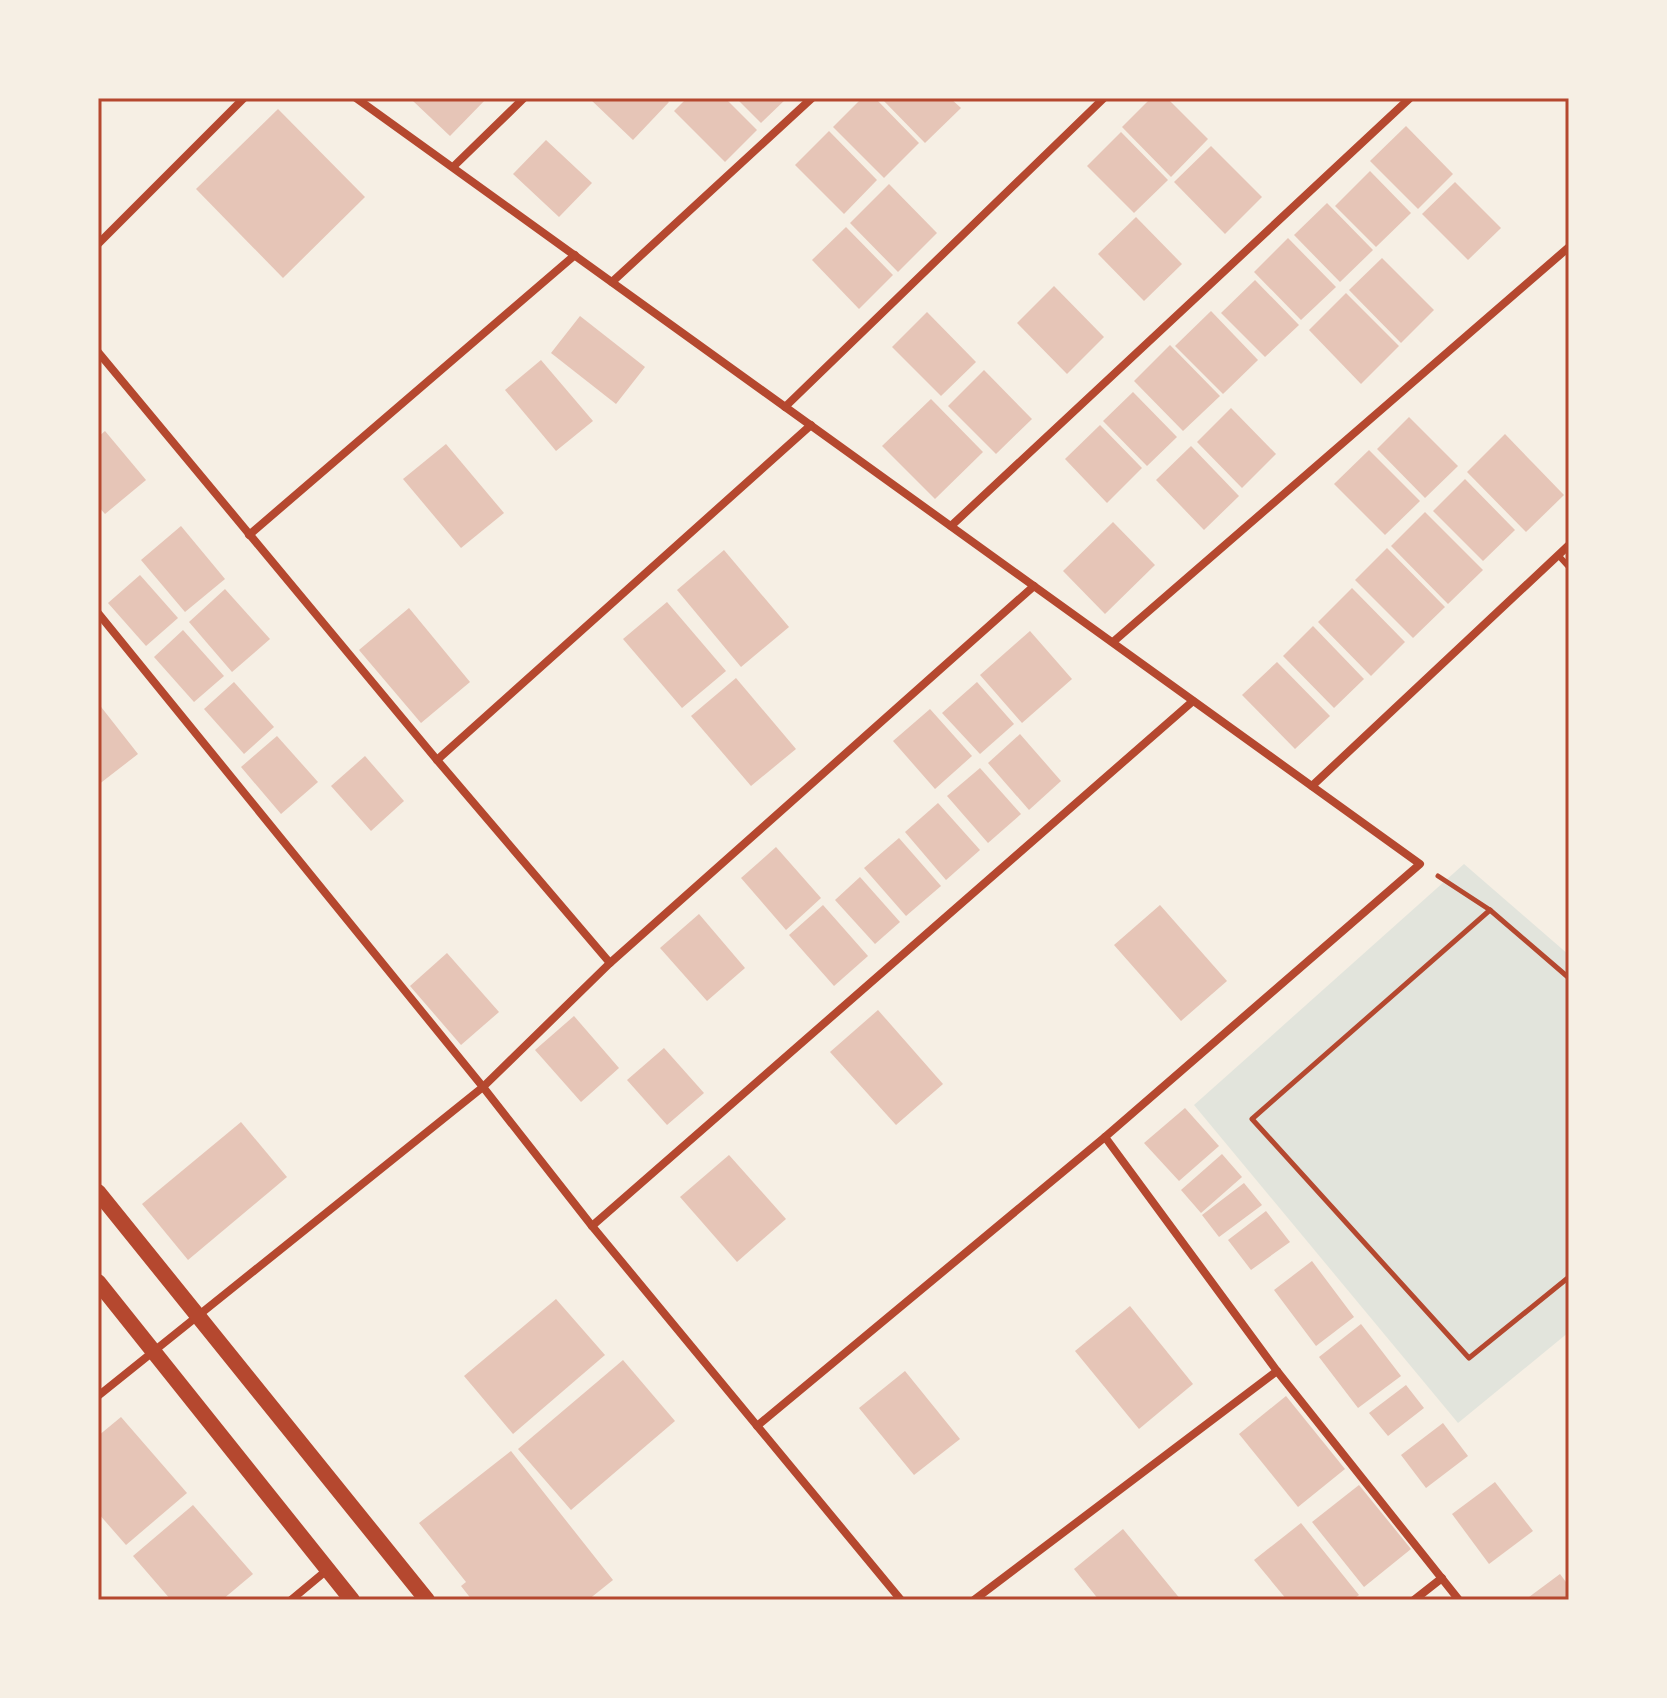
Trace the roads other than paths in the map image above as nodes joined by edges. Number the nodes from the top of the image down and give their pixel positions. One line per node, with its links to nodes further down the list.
1 (244, 98): 8 (street)
2 (356, 98): 7 (street)
3 (524, 98): 7 (street)
4 (812, 98): 11 (street)
5 (1104, 98): 13 (street)
6 (1410, 98): 15 (street)
7 (453, 167): 10 (street)
8 (98, 244)
9 (1569, 247): 22 (street)
10 (575, 255): 11 (street); 16 (street)
11 (612, 282): 13 (street)
12 (98, 352): 16 (street)
13 (785, 407): 14 (street)
14 (811, 425): 15 (street); 24 (street)
15 (951, 526): 20 (street)
16 (249, 535): 24 (street)
17 (1569, 545): 18 (street)
18 (1558, 555): 19 (lane); 25 (street)
19 (1569, 567)
20 (1034, 586): 22 (street); 26 (street)
21 (98, 613): 27 (street)
22 (1113, 642): 23 (street)
23 (1193, 701): 25 (street); 30 (street)
24 (437, 760): 26 (street)
25 (1312, 786): 28 (street)
26 (610, 963): 27 (street)
27 (483, 1087): 30 (street); 32 (street)
28 (1105, 1137): 34 (street); 36 (street)
29 (98, 1192): 32 (main road)
30 (592, 1226): 36 (street)
31 (98, 1282): 33 (main road)
32 (196, 1316): 33 (street); 41 (main road)
33 (154, 1351): 35 (street); 37 (main road)
34 (1277, 1371): 38 (street); 43 (street)
35 (98, 1396)
36 (757, 1426): 42 (street)
37 (327, 1570): 39 (street); 40 (main road)
38 (1442, 1578): 44 (street); 45 (street)
39 (291, 1600)
40 (352, 1600)
41 (427, 1600)
42 (901, 1600)
43 (974, 1600)
44 (1414, 1600)
45 (1459, 1600)

